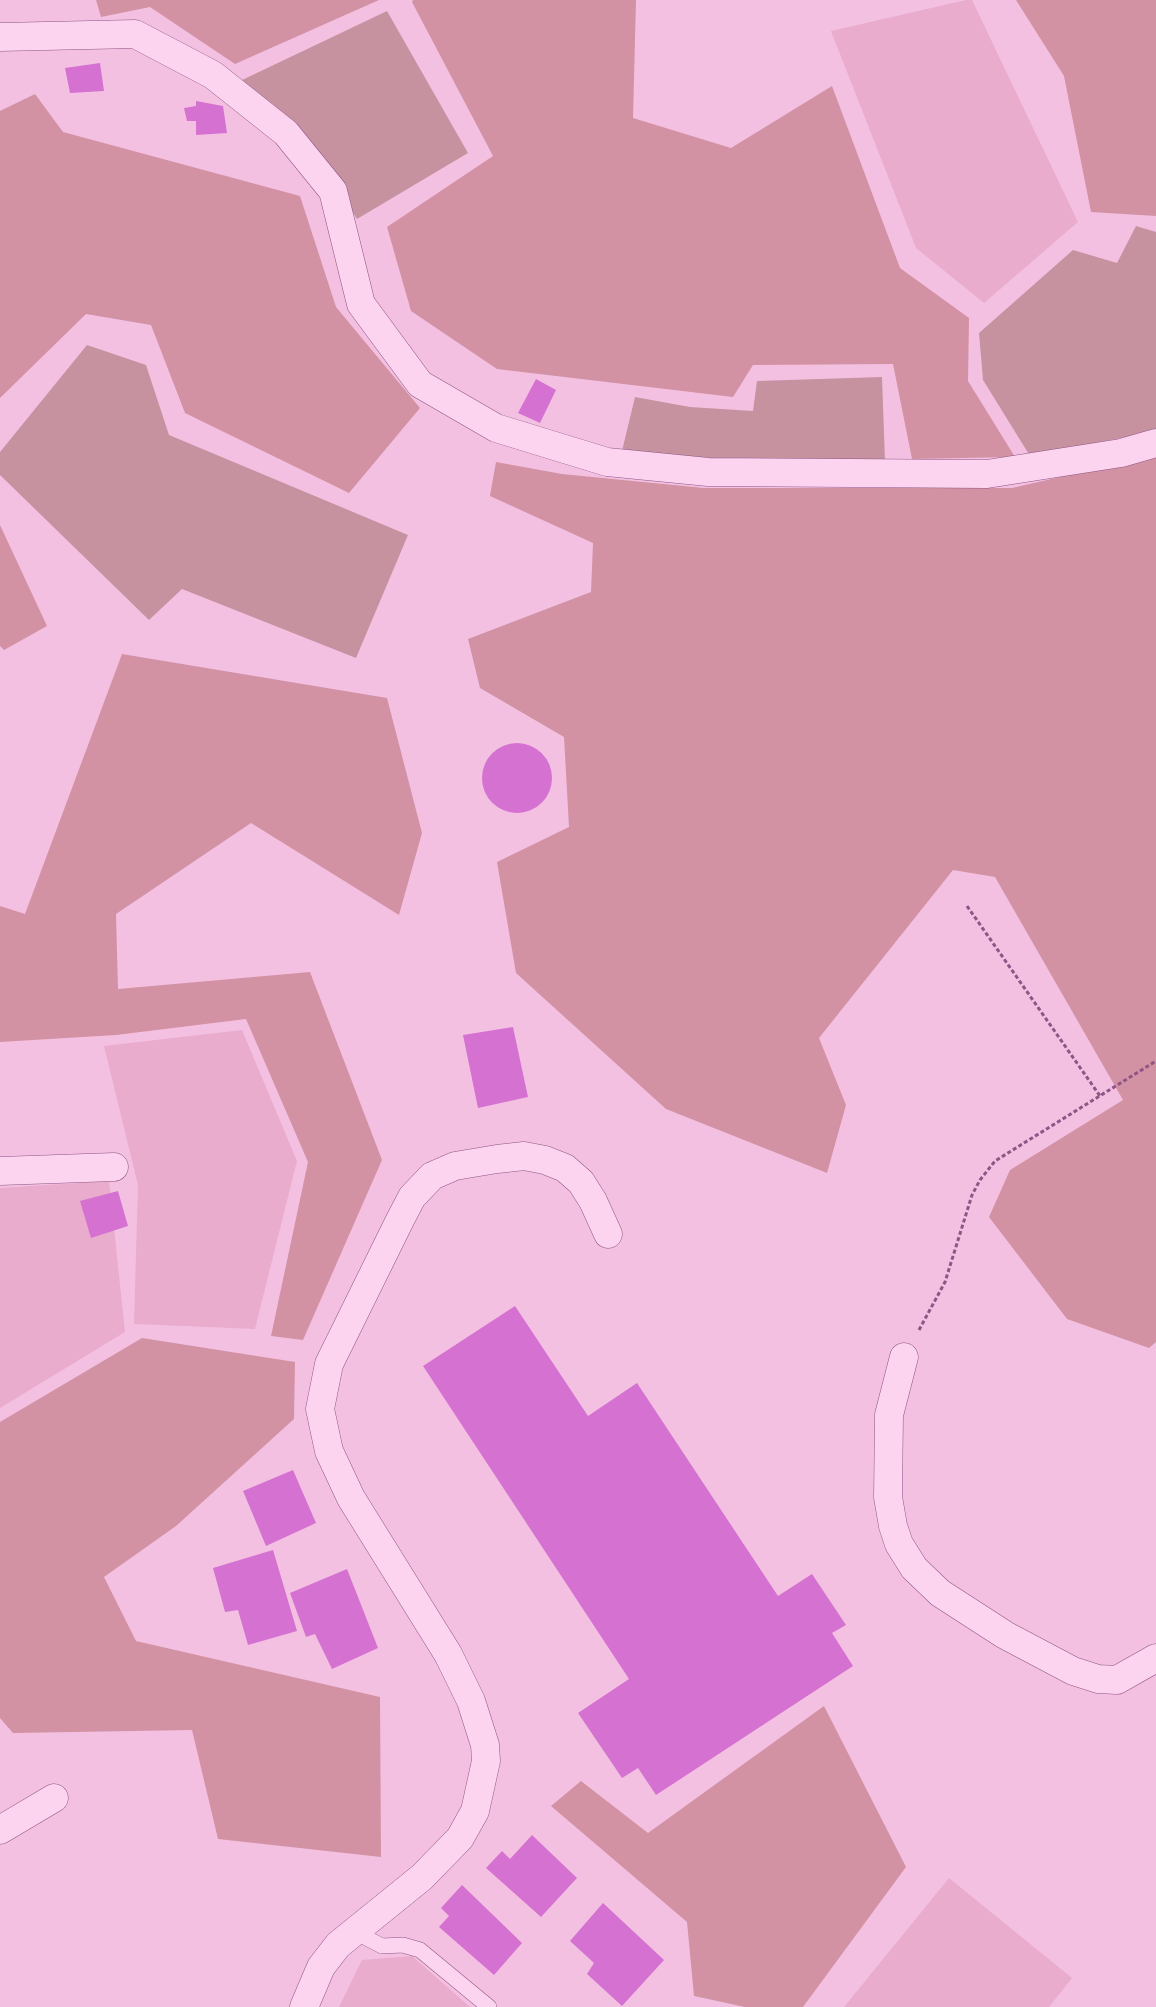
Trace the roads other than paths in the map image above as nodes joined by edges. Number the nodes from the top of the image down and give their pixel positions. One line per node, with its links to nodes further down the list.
1 (0, 37): 2 (street)
2 (1156, 443)
3 (114, 1167): 4 (street)
4 (0, 1171)
5 (608, 1234): 10 (street)
6 (904, 1357): 7 (street)
7 (1156, 1658)
8 (54, 1798): 9 (street)
9 (0, 1830)
10 (353, 1931): 11 (street); 12 (lane)
11 (304, 2007)
12 (489, 2007)

